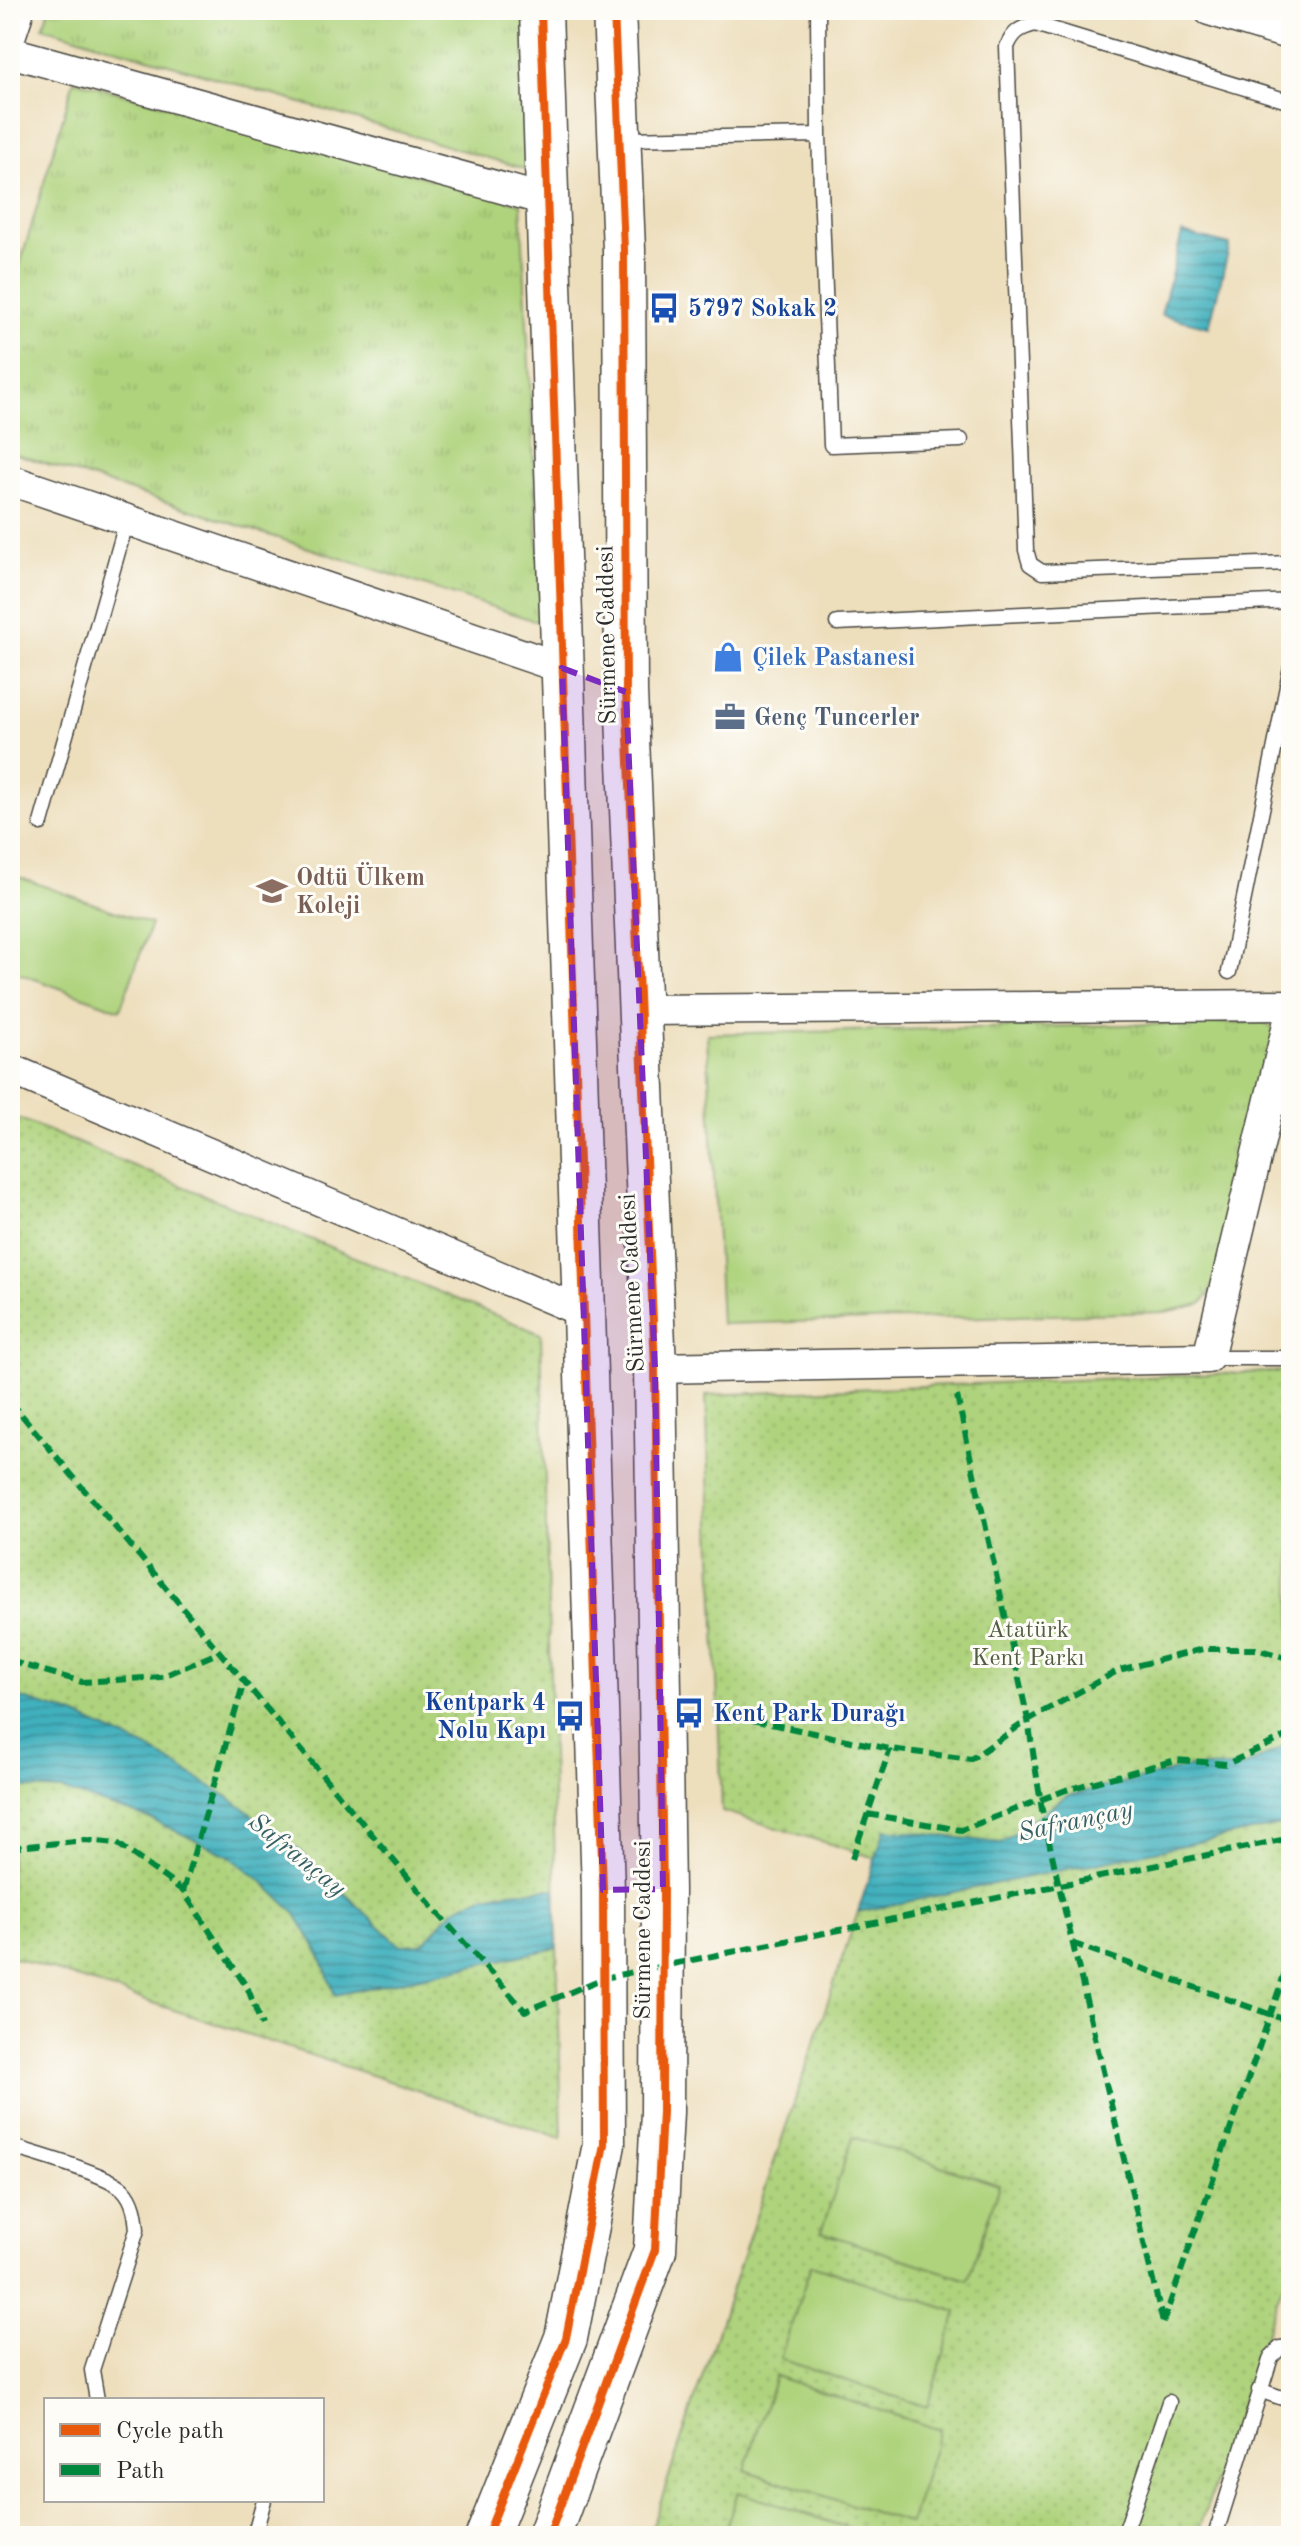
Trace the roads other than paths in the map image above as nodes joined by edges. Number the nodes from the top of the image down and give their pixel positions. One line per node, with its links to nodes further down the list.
1 (19, 10): 7 (street)
2 (541, 10): 12 (main road, Sürmene Caddesi)
3 (614, 10): 11 (main road, Sürmene Caddesi)
4 (818, 10): 10 (lane)
5 (1209, 10): 6 (street)
6 (1291, 35)
7 (10, 37)
8 (10, 52): 12 (street)
9 (1291, 102): 16 (lane)
10 (819, 135): 11 (lane); 13 (lane)
11 (619, 139): 21 (main road, Sürmene Caddesi)
12 (549, 201): 20 (main road, Sürmene Caddesi)
13 (961, 440)
14 (10, 480): 15 (street)
15 (127, 520): 20 (street); 22 (lane)
16 (1291, 563)
17 (1291, 601): 18 (lane)
18 (837, 623)
19 (1291, 667): 23 (lane)
20 (562, 668): 21 (main road); 30 (main road, Sürmene Caddesi)
21 (626, 692): 25 (main road, Sürmene Caddesi)
22 (41, 823)
23 (1229, 972)
24 (1291, 1005): 25 (street)
25 (640, 1010): 29 (main road, Sürmene Caddesi)
26 (1291, 1012): 28 (street)
27 (10, 1069): 30 (street)
28 (1281, 1107): 31 (street)
29 (651, 1292): 30 (main road); 33 (main road, Sürmene Caddesi)
30 (583, 1303): 35 (main road, Sürmene Caddesi)
31 (1208, 1358): 32 (lane); 33 (street)
32 (1291, 1358)
33 (655, 1368): 34 (main road, Sürmene Caddesi)
34 (663, 1889): 35 (main road); 45 (main road, Sürmene Caddesi)
35 (603, 1890): 44 (main road, Sürmene Caddesi)
36 (10, 2146): 39 (lane)
37 (1291, 2347): 38 (lane)
38 (1259, 2390): 40 (lane); 47 (lane)
39 (97, 2398)
40 (1291, 2401)
41 (1169, 2402): 46 (lane)
42 (263, 2502): 43 (lane)
43 (254, 2536)
44 (487, 2536)
45 (549, 2536)
46 (1124, 2536)
47 (1215, 2536)

